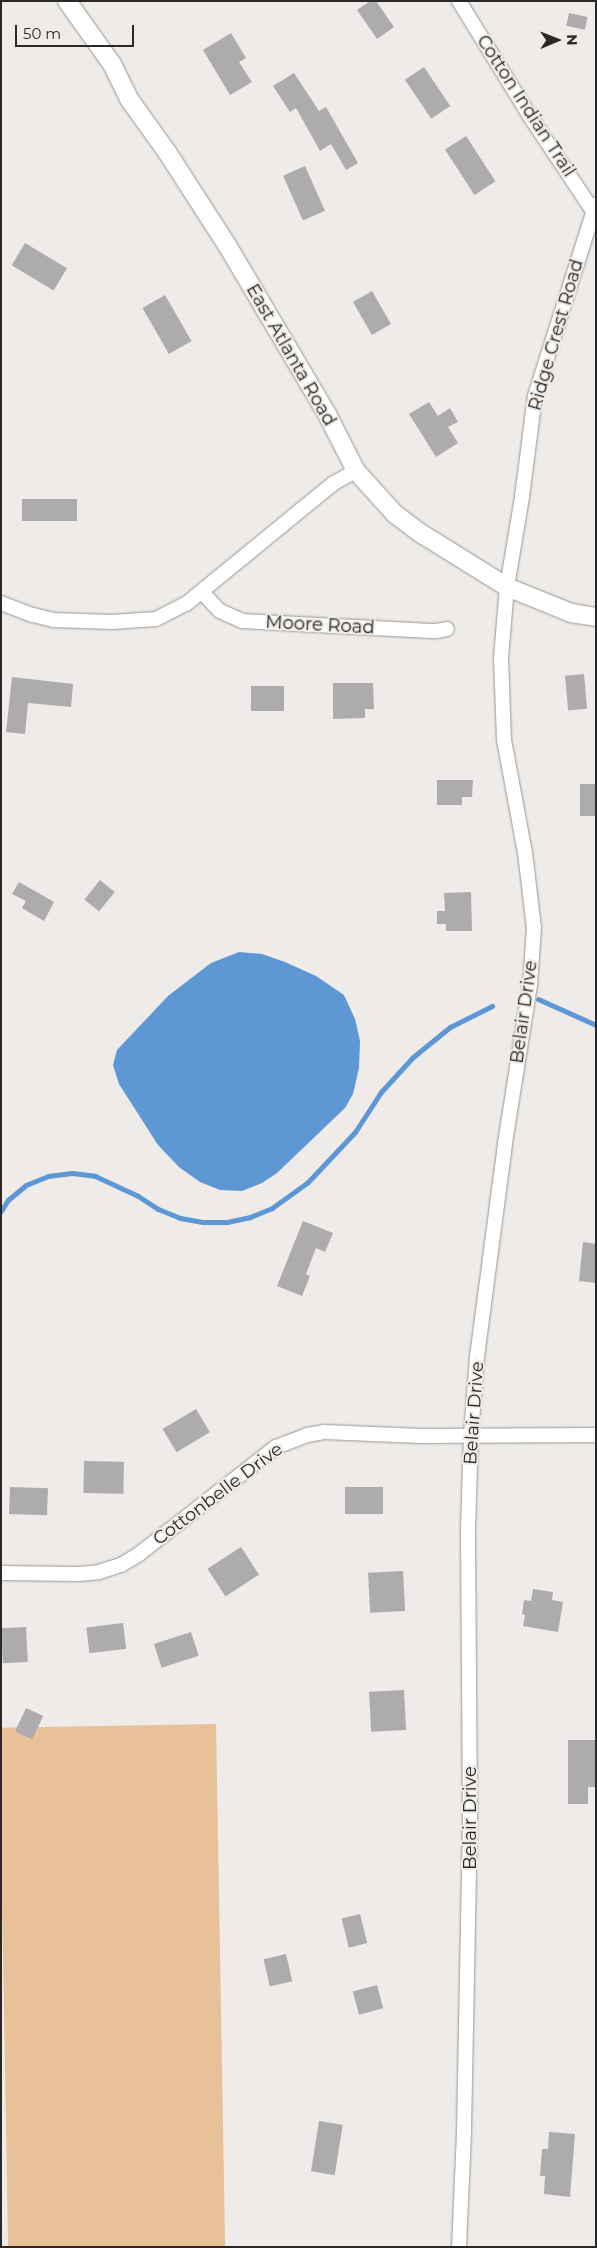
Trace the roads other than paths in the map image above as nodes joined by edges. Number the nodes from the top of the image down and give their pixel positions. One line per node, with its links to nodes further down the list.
1 (67, 1): 4 (street, East Atlanta Road)
2 (459, 1): 3 (street, Cotton Indian Trail)
3 (594, 207): 5 (street, Ridge Crest Road)
4 (356, 471): 5 (street, East Atlanta Road); 6 (street)
5 (507, 587): 8 (street, East Atlanta Road); 10 (street, Belair Drive)
6 (202, 592): 7 (street); 9 (street, Moore Road)
7 (1, 604)
8 (596, 617)
9 (447, 629)
10 (470, 1435): 11 (street, Cottonbelle Drive); 12 (street, Cottonbelle Drive); 13 (street, Belair Drive)
11 (596, 1435)
12 (1, 1573)
13 (459, 2247)

